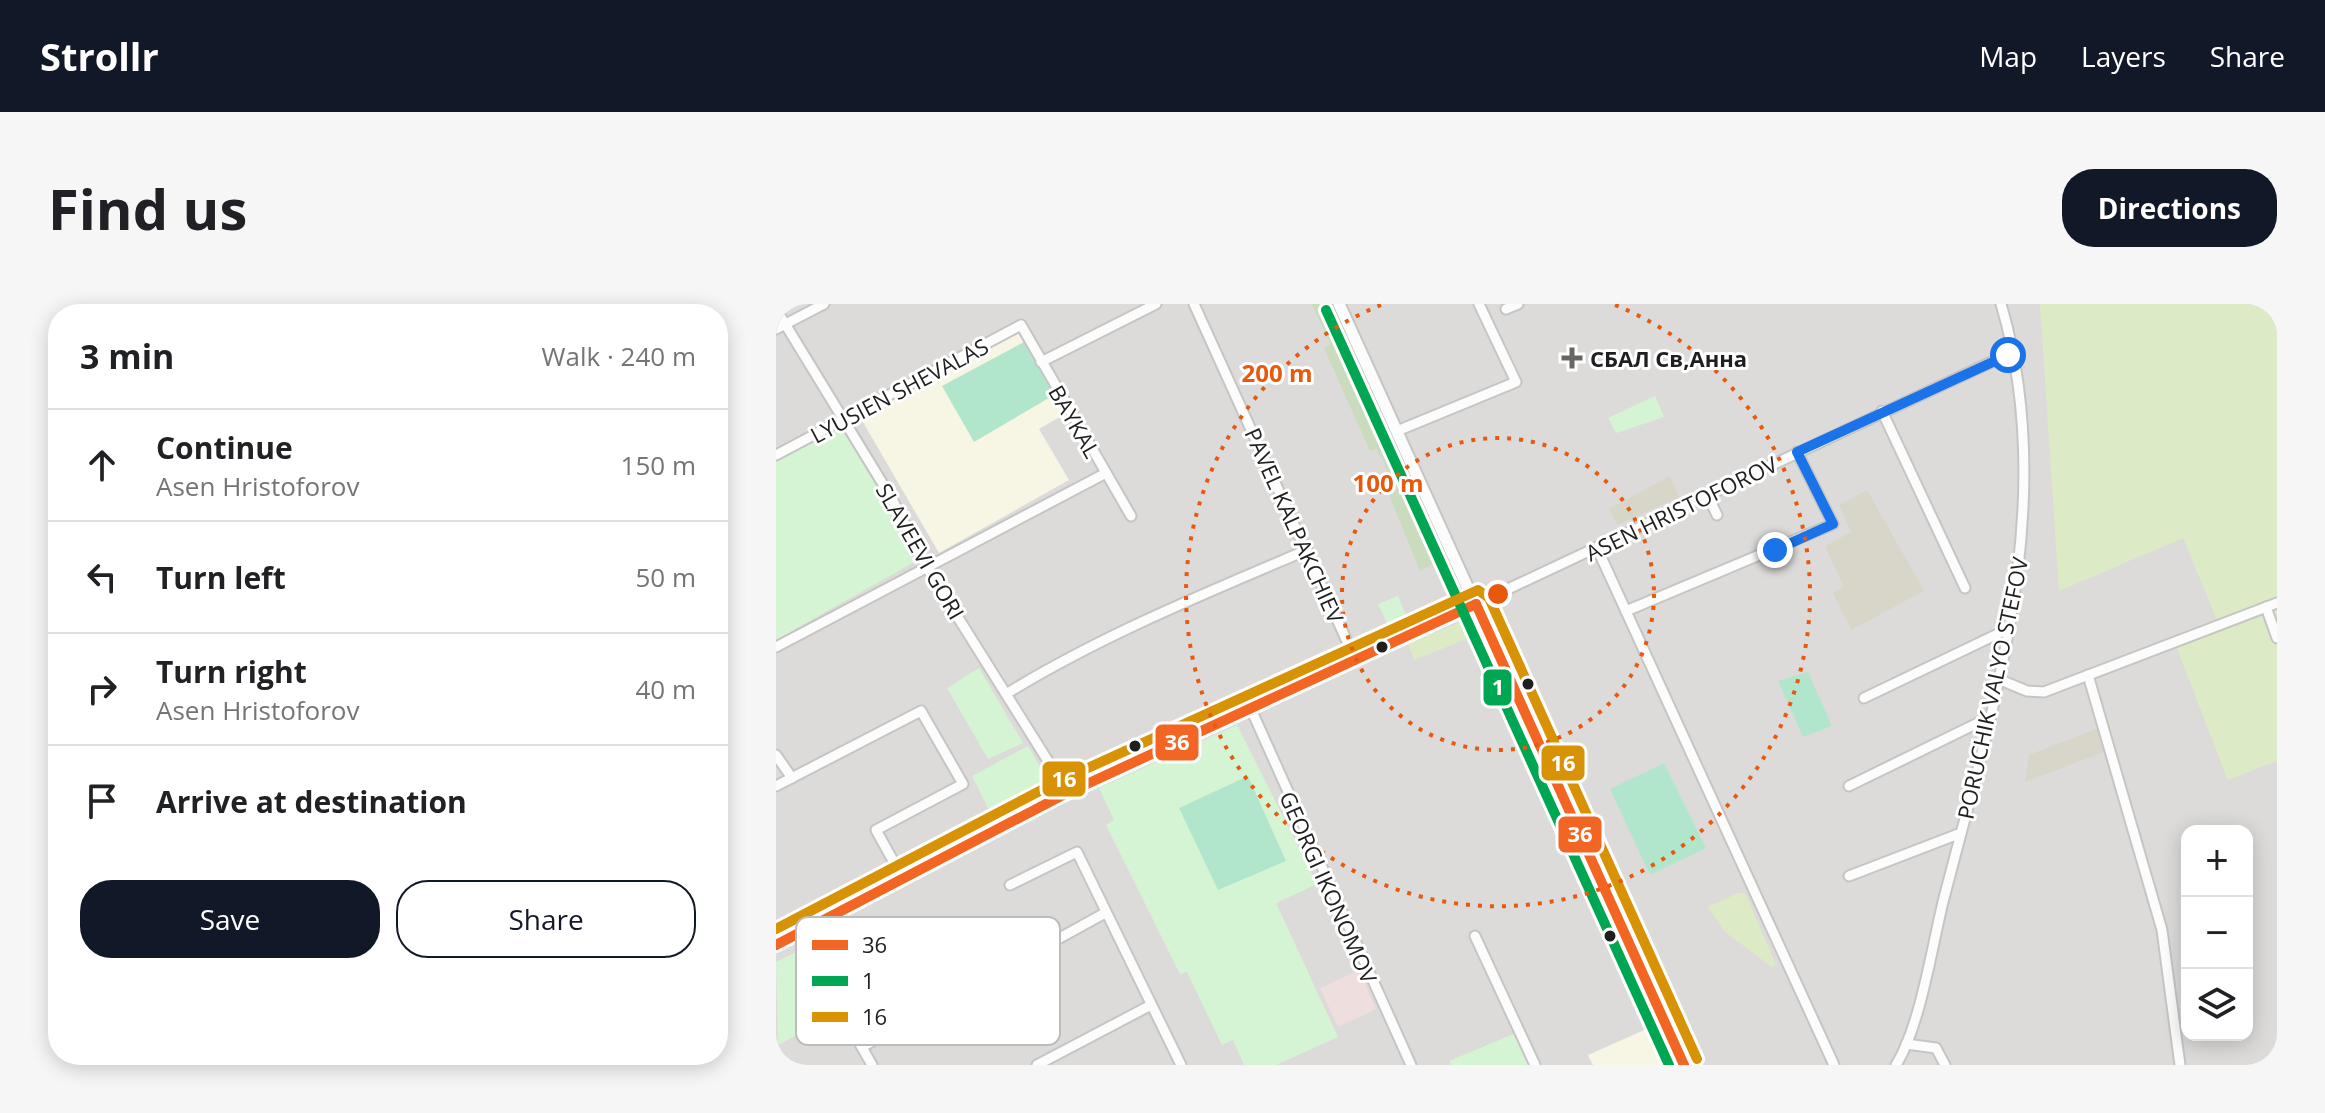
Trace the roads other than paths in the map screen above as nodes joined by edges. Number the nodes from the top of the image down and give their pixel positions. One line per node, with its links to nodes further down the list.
1 (824, 304): 11 (street)
2 (1194, 304): 24 (street, PAVEL KALPAKCHIEV)
3 (1339, 304): 16 (street)
4 (1479, 304): 16 (street)
5 (1518, 304): 9 (street)
6 (2001, 304): 12 (street, PORUCHIK VALYO STEFOV)
7 (1150, 305): 13 (street)
8 (776, 309): 11 (street, SLAVEEVI GORI)
9 (1506, 309)
10 (1021, 325): 13 (street, BAYKAL); 15 (street, LYUSIEN SHEVALAS)
11 (780, 327): 15 (street, SLAVEEVI GORI)
12 (2016, 355): 14 (street, ASEN HRISTOFOROV); 31 (street, PORUCHIK VALYO STEFOV)
13 (1041, 362): 19 (street, BAYKAL)
14 (1882, 411): 17 (street, ASEN HRISTOFOROV); 26 (street)
15 (845, 419): 18 (street, LYUSIEN SHEVALAS); 25 (street, SLAVEEVI GORI)
16 (1397, 431): 28 (street)
17 (1797, 452): 20 (street, ASEN HRISTOFOROV); 30 (street)
18 (776, 455)
19 (1106, 473): 22 (street, BAYKAL); 25 (street)
20 (1711, 493): 21 (street); 23 (street, ASEN HRISTOFOROV)
21 (1717, 515)
22 (1131, 516)
23 (1597, 548): 28 (street, ASEN HRISTOFOROV); 30 (street)
24 (1307, 550): 34 (street, PAVEL KALPAKCHIEV); 37 (street)
25 (927, 568): 33 (street); 37 (street, SLAVEEVI GORI)
26 (1965, 588)
27 (2277, 603): 29 (street)
28 (1476, 604): 34 (street); 65 (street)
29 (2266, 607): 32 (street); 35 (street)
30 (1626, 611): 66 (street)
31 (2008, 629): 36 (street, PORUCHIK VALYO STEFOV); 38 (street)
32 (2277, 638)
33 (776, 647)
34 (1355, 659): 39 (street)
35 (2088, 675): 36 (street); 69 (street)
36 (1998, 679): 40 (street, PORUCHIK VALYO STEFOV)
37 (1006, 694): 45 (street, SLAVEEVI GORI)
38 (1864, 698)
39 (1250, 707): 45 (street); 63 (street, GEORGI IKONOMOV)
40 (1990, 717): 44 (street); 46 (street, PORUCHIK VALYO STEFOV)
41 (776, 755): 42 (street)
42 (792, 778): 43 (street); 48 (street)
43 (776, 786)
44 (1849, 786)
45 (1068, 793): 48 (street)
46 (1961, 833): 47 (street); 57 (street, PORUCHIK VALYO STEFOV)
47 (1849, 876)
48 (902, 877): 51 (street)
49 (1010, 885): 50 (street)
50 (1105, 913): 54 (street); 56 (street)
51 (828, 917)
52 (796, 935): 55 (street)
53 (1475, 936): 64 (street)
54 (1060, 938)
55 (776, 945)
56 (1151, 1005): 61 (street); 62 (street)
57 (1906, 1044): 67 (street, PORUCHIK VALYO STEFOV); 68 (street)
58 (866, 1045): 59 (street)
59 (862, 1047): 60 (street)
60 (872, 1065)
61 (1037, 1065)
62 (1181, 1065)
63 (1411, 1065)
64 (1535, 1065)
65 (1684, 1065)
66 (1834, 1065)
67 (1896, 1065)
68 (1945, 1065)
69 (2180, 1065)

